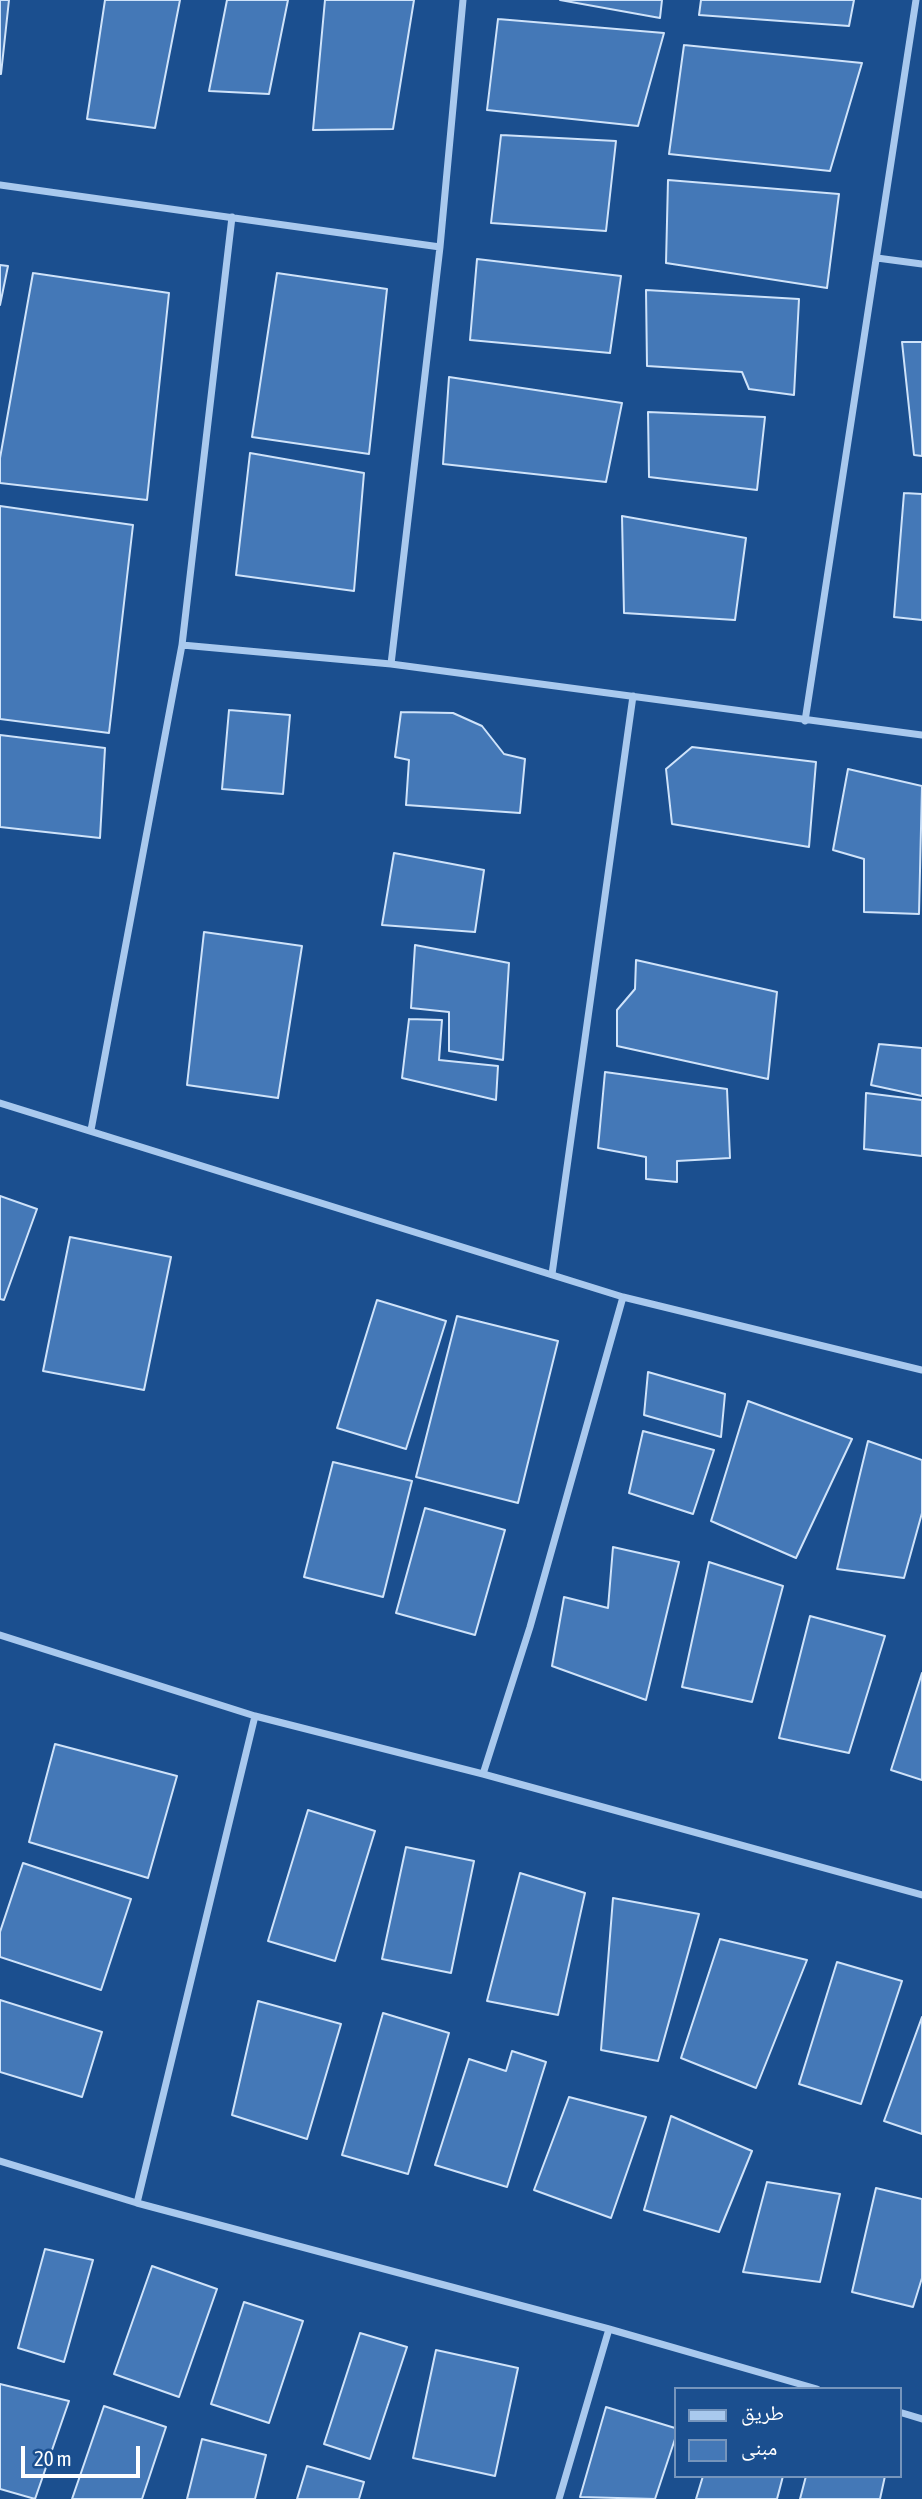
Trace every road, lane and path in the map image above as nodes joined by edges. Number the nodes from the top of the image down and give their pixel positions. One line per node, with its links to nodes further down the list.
1 (463, 0): 5 (street)
2 (916, 0): 6 (street)
3 (0, 185): 4 (street)
4 (232, 217): 5 (street); 8 (street)
5 (440, 247): 9 (street)
6 (877, 258): 7 (street); 11 (street)
7 (922, 264)
8 (182, 645): 9 (street); 14 (street)
9 (391, 664): 10 (street)
10 (633, 696): 11 (street); 15 (street)
11 (806, 720): 12 (street)
12 (922, 736)
13 (0, 1103): 14 (street)
14 (91, 1130): 15 (street)
15 (552, 1274): 16 (street)
16 (623, 1297): 17 (street); 20 (street)
17 (922, 1370)
18 (0, 1636): 19 (street)
19 (255, 1716): 20 (street); 23 (street)
20 (484, 1774): 21 (street)
21 (922, 1895)
22 (0, 2161): 23 (street)
23 (137, 2203): 24 (street)
24 (609, 2329): 25 (street); 28 (street)
25 (810, 2387)
26 (901, 2413): 27 (street)
27 (922, 2419)
28 (559, 2499)

